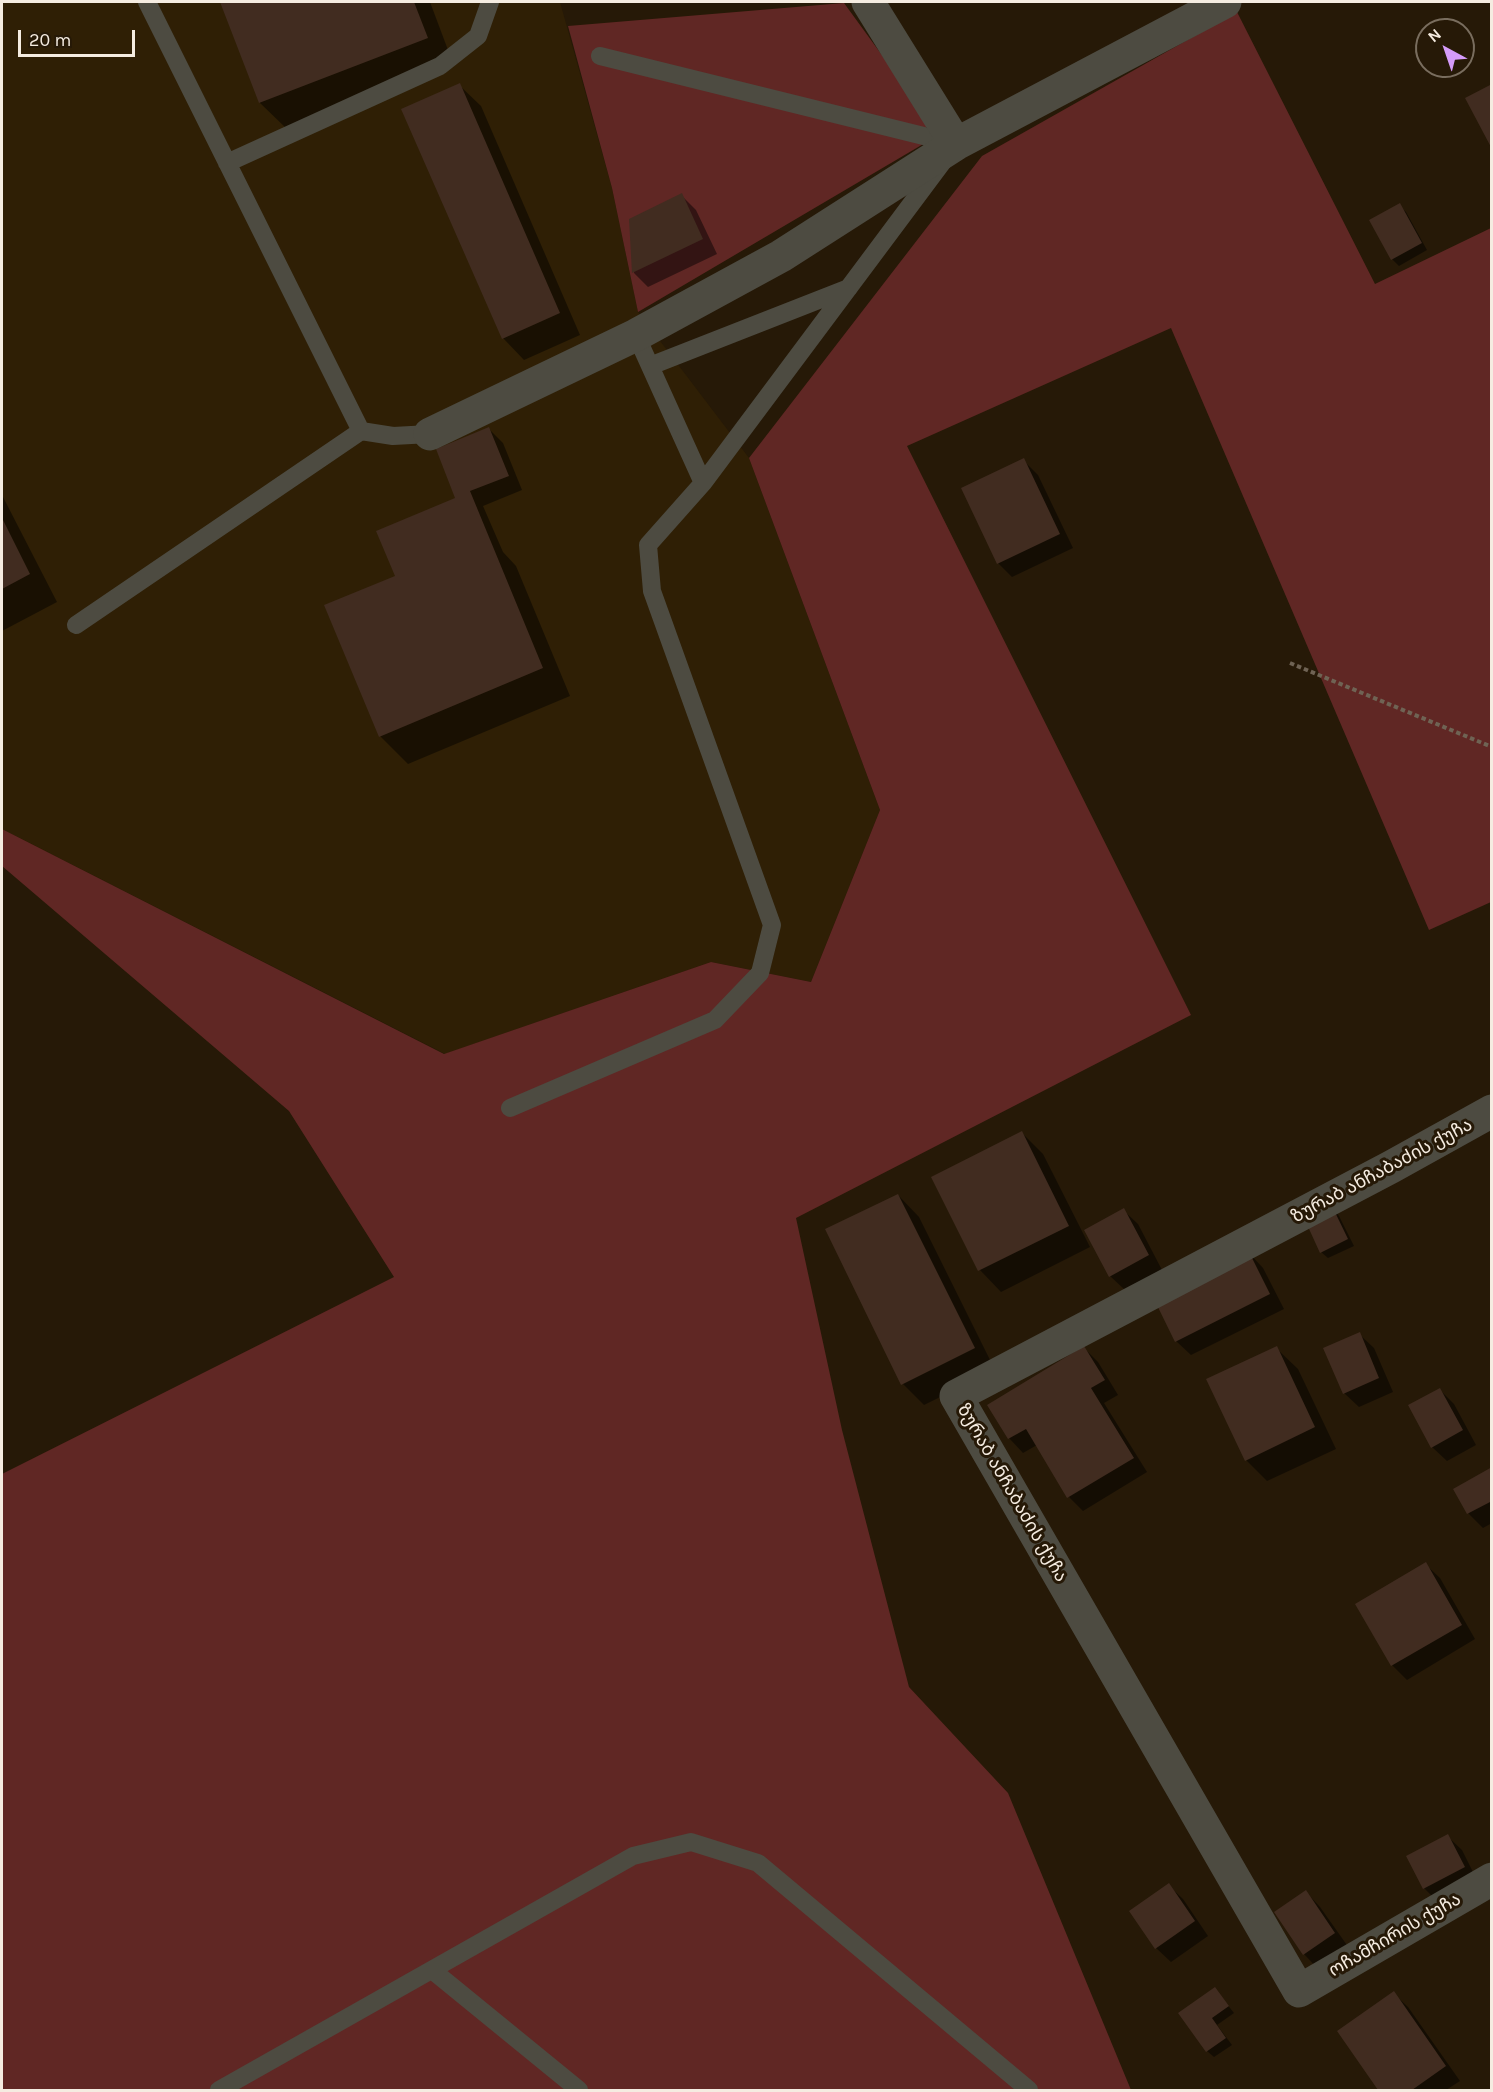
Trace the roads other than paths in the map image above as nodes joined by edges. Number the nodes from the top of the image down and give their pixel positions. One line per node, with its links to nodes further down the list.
1 (147, 2): 7 (lane)
2 (490, 2): 7 (lane)
3 (868, 2): 6 (street)
4 (1225, 2): 6 (street)
5 (600, 56): 6 (lane)
6 (956, 144): 8 (lane); 9 (street)
7 (227, 163): 11 (lane)
8 (849, 288): 10 (lane); 13 (lane)
9 (636, 335): 10 (lane); 12 (street)
10 (650, 366): 13 (lane)
11 (361, 431): 12 (lane); 14 (lane)
12 (430, 434)
13 (703, 483): 15 (lane)
14 (76, 625)
15 (510, 1108)
16 (1491, 1111): 19 (street, ზურაბ ანჩაბაძის ქუჩა)
17 (1491, 1879): 19 (street, ოჩამჩირის ქუჩა)
18 (432, 1970): 20 (lane); 21 (lane); 22 (lane)
19 (1299, 1991)
20 (219, 2091)
21 (579, 2091)
22 (1029, 2091)

